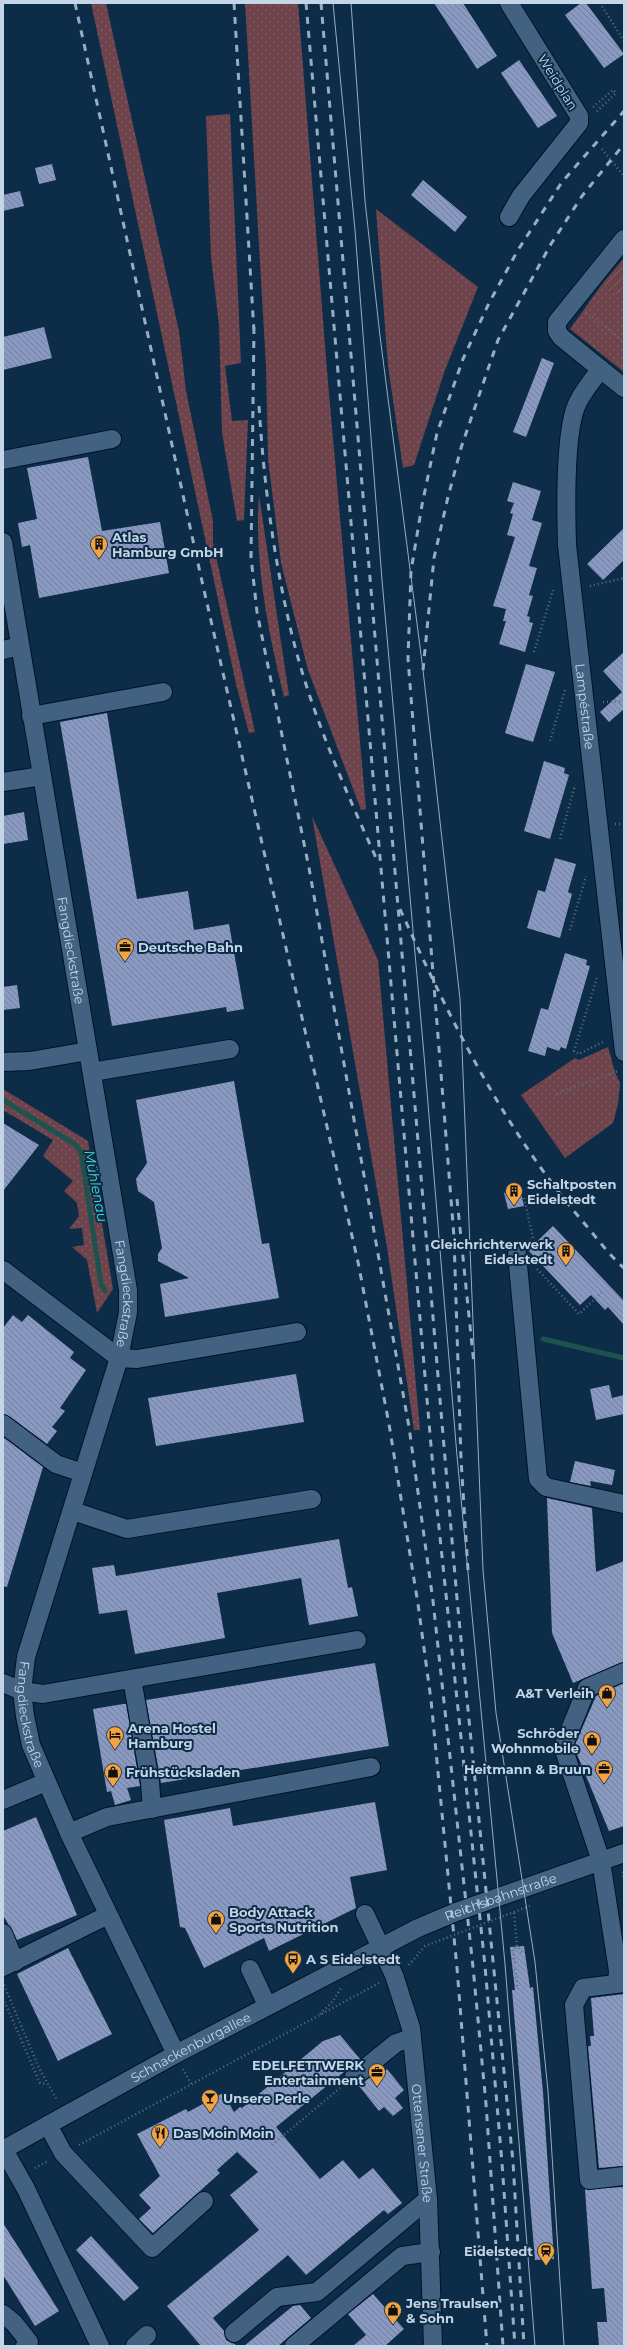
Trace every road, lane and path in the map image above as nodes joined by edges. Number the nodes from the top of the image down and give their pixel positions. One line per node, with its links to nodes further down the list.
1 (509, 3): 4 (street, Weidplan)
2 (600, 3): 3 (path)
3 (624, 41)
4 (586, 115): 4 (path); 7 (street, Weidplan)
5 (602, 149): 6 (path)
6 (624, 176)
7 (509, 216)
8 (624, 239): 11 (street)
9 (581, 308): 10 (path)
10 (624, 342)
11 (601, 369): 12 (street); 37 (street, Lampéstraße)
12 (624, 388)
13 (112, 439): 14 (street)
14 (3, 460)
15 (4, 551): 19 (street, Fangdieckstraße)
16 (624, 578): 18 (path)
17 (556, 583): 20 (path)
18 (589, 586)
19 (12, 648): 25 (street, Fangdieckstraße)
20 (534, 652)
21 (566, 686): 26 (path)
22 (163, 692): 25 (street)
23 (624, 701): 24 (path)
24 (595, 703)
25 (31, 716): 27 (street, Fangdieckstraße)
26 (550, 741)
27 (42, 776): 28 (street); 36 (street, Fangdieckstraße)
28 (3, 782)
29 (576, 782): 30 (path)
30 (560, 839)
31 (588, 870): 32 (path)
32 (570, 930)
33 (599, 972): 34 (path)
34 (611, 1039)
35 (230, 1049): 40 (street)
36 (88, 1051): 38 (street); 40 (street, Fangdieckstraße)
37 (624, 1052)
38 (3, 1062)
39 (618, 1071): 41 (path)
40 (92, 1072): 48 (street, Fangdieckstraße)
41 (556, 1094)
42 (524, 1198): 43 (path)
43 (517, 1254): 52 (street)
44 (536, 1268): 46 (path)
45 (3, 1270): 48 (street, Fangdieckstraße)
46 (603, 1291)
47 (297, 1332): 48 (street)
48 (119, 1358): 50 (street, Fangdieckstraße)
49 (3, 1424): 50 (street)
50 (83, 1473): 53 (street, Fangdieckstraße)
51 (312, 1499): 53 (street)
52 (624, 1504)
53 (73, 1511): 58 (street, Fangdieckstraße)
54 (357, 1640): 56 (street)
55 (624, 1672): 65 (street)
56 (132, 1679): 58 (street); 62 (street)
57 (3, 1683): 58 (street)
58 (22, 1691): 60 (street, Fangdieckstraße)
59 (372, 1767): 62 (street)
60 (46, 1782): 61 (street); 63 (street, Fangdieckstraße)
61 (3, 1800)
62 (152, 1809): 63 (street)
63 (69, 1833): 71 (street, Fangdieckstraße)
64 (624, 1853): 65 (street, Reichsbahnstraße)
65 (603, 1868): 66 (path); 67 (street, Reichsbahnstraße); 83 (street)
66 (624, 1881)
67 (511, 1892): 69 (path); 73 (street, Reichsbahnstraße)
68 (535, 1904): 69 (path)
69 (514, 1913): 74 (path); 78 (path)
70 (365, 1914): 73 (street, Ottensener Straße)
71 (108, 1915): 77 (street); 95 (street, Fangdieckstraße)
72 (3, 1933): 77 (street)
73 (380, 1946): 87 (street, Schnackenburgallee); 92 (street, Ottensener Straße)
74 (517, 1946): 75 (path); 76 (path)
75 (522, 1953)
76 (515, 1963)
77 (9, 1964)
78 (408, 1967)
79 (250, 1969): 87 (street)
80 (515, 1969): 84 (path)
81 (384, 1980): 98 (path)
82 (3, 1982): 85 (path)
83 (621, 1983): 105 (street)
84 (518, 1989)
85 (7, 1993): 86 (path); 88 (path)
86 (3, 1997): 89 (path)
87 (268, 2005): 95 (street, Schnackenburgallee)
88 (14, 2008): 89 (path); 90 (path)
89 (8, 2009): 91 (path)
90 (24, 2032): 91 (path); 93 (path)
91 (19, 2034): 94 (path)
92 (412, 2038): 96 (street); 106 (street, Ottensener Straße)
93 (33, 2052): 94 (path); 97 (path)
94 (27, 2054): 97 (path)
95 (178, 2058): 98 (path); 100 (street, Schnackenburgallee)
96 (354, 2077): 101 (path)
97 (48, 2084): 99 (path)
98 (192, 2084): 103 (path)
99 (57, 2100)
100 (48, 2125): 102 (street, Schnackenburgallee); 103 (street)
101 (272, 2145)
102 (3, 2150): 104 (street)
103 (63, 2153): 104 (path); 107 (street)
104 (19, 2176): 112 (street)
105 (624, 2176)
106 (428, 2199): 108 (street, Ottensener Straße); 110 (street)
107 (204, 2201)
108 (430, 2252): 113 (street); 114 (street, Ottensener Straße)
109 (3, 2314): 111 (street)
110 (234, 2333)
111 (25, 2346)
112 (100, 2346)
113 (294, 2346)
114 (433, 2346)

